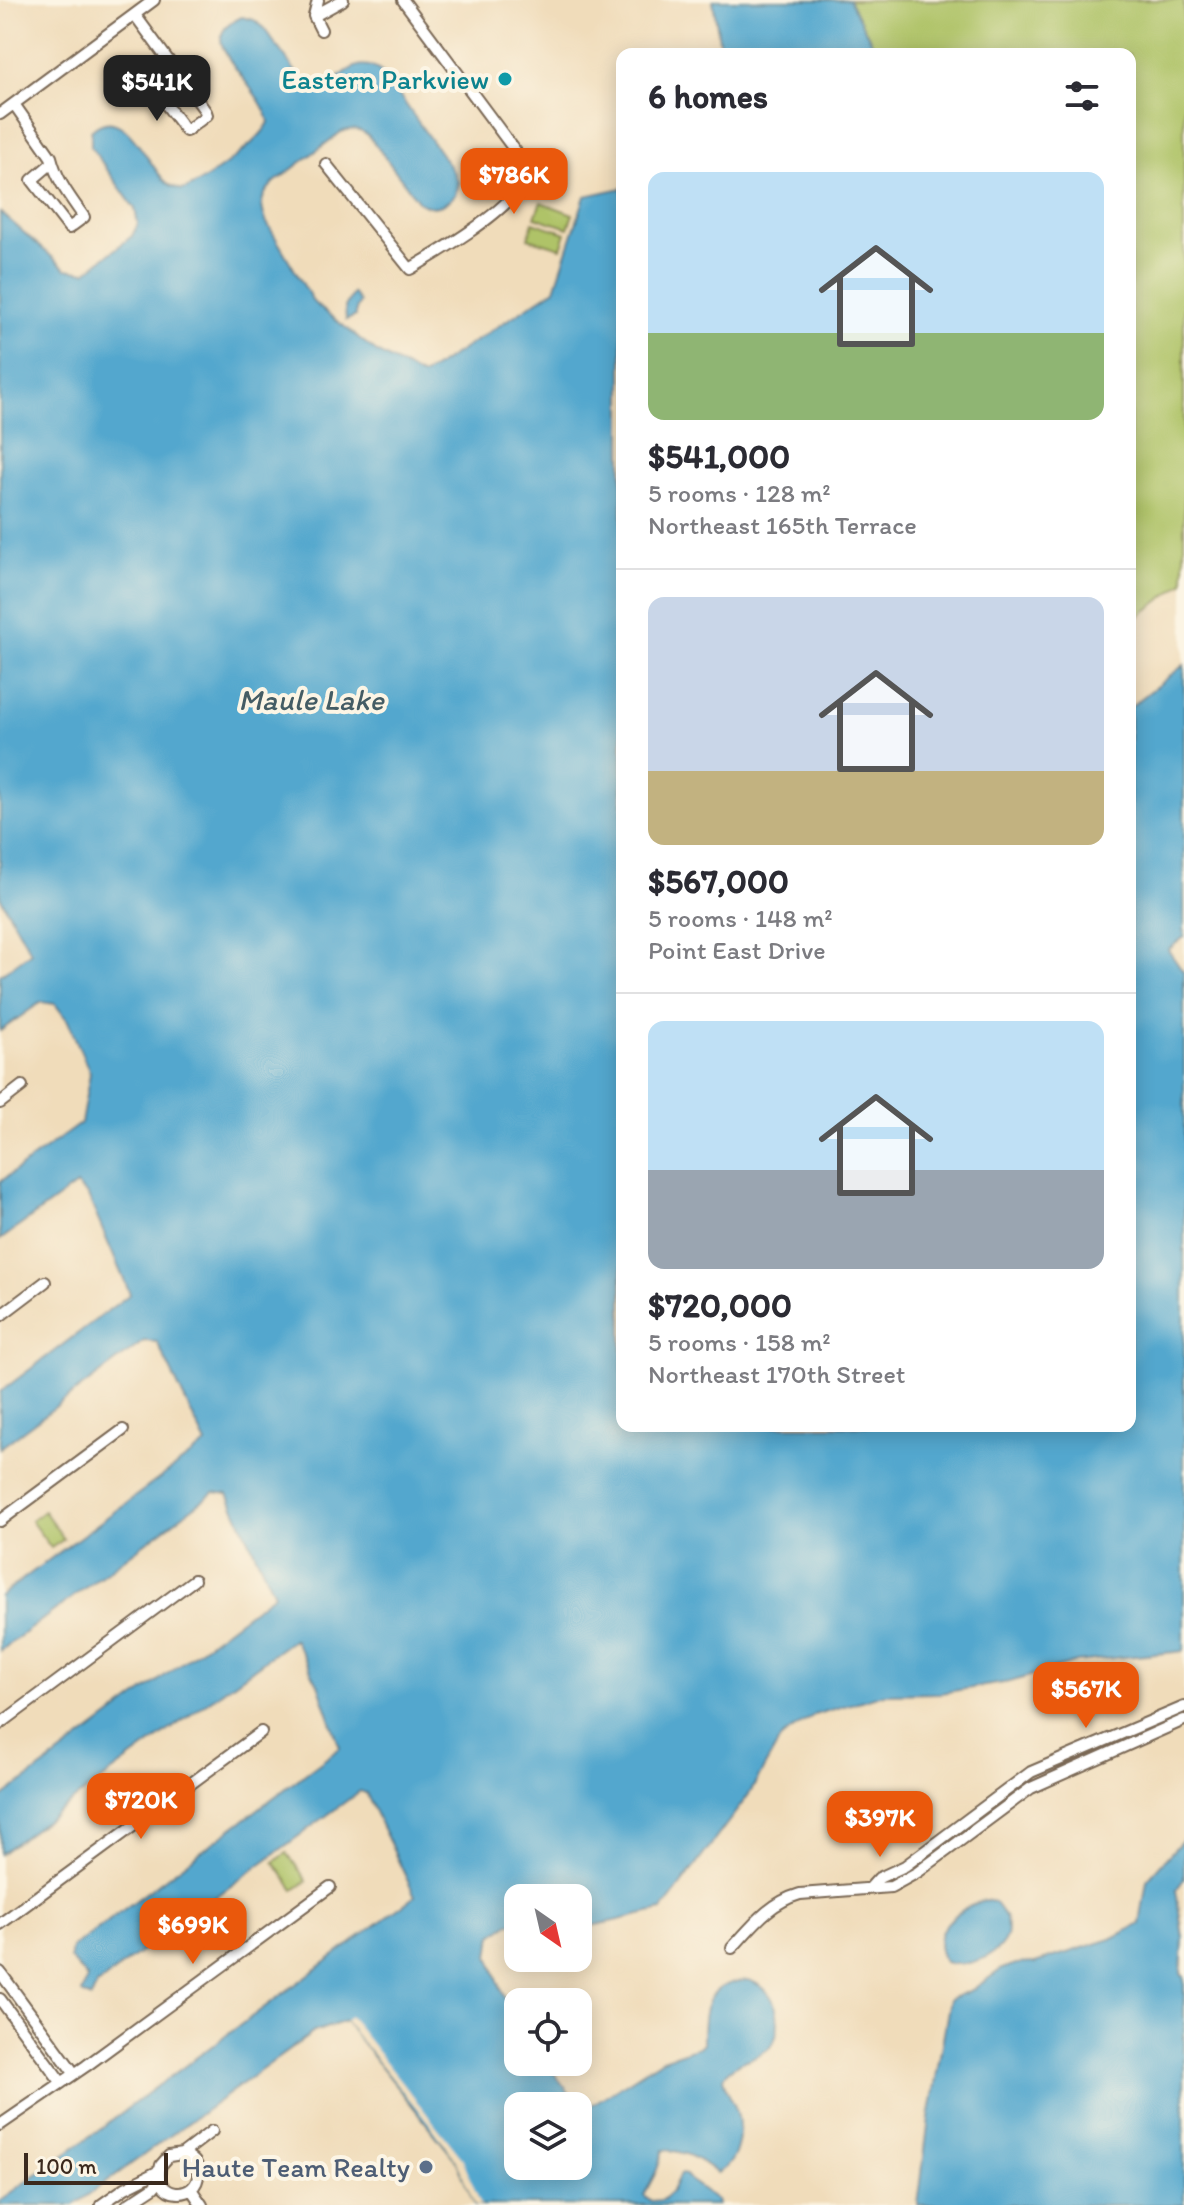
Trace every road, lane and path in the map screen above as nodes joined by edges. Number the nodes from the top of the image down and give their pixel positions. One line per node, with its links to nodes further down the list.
1 (154, 0): 5 (street)
2 (318, 0): 6 (street)
3 (343, 0): 6 (street)
4 (403, 0): 12 (street)
5 (135, 15): 8 (street); 9 (street)
6 (314, 16): 7 (street)
7 (321, 30)
8 (181, 78): 8 (street)
9 (14, 104): 10 (street); 11 (street)
10 (0, 114)
11 (52, 163): 11 (street)
12 (326, 164)
13 (22, 1086): 14 (street)
14 (0, 1103)
15 (45, 1282): 16 (street)
16 (0, 1316)
17 (123, 1430): 18 (street)
18 (0, 1521)
19 (194, 1580): 22 (street)
20 (1184, 1707): 25 (street)
21 (1184, 1720): 25 (street)
22 (0, 1724)
23 (261, 1732): 26 (street)
24 (330, 1887): 30 (street)
25 (870, 1888): 27 (street)
26 (0, 1924)
27 (732, 1948)
28 (0, 1972): 30 (street)
29 (0, 1999): 31 (street)
30 (74, 2073): 31 (street)
31 (61, 2082): 32 (street)
32 (0, 2125)
33 (212, 2131): 34 (street)
34 (182, 2154): 35 (street); 36 (street)
35 (159, 2175): 36 (street); 37 (street); 38 (street)
36 (191, 2189): 39 (street)
37 (101, 2205)
38 (127, 2205)
39 (202, 2205)

